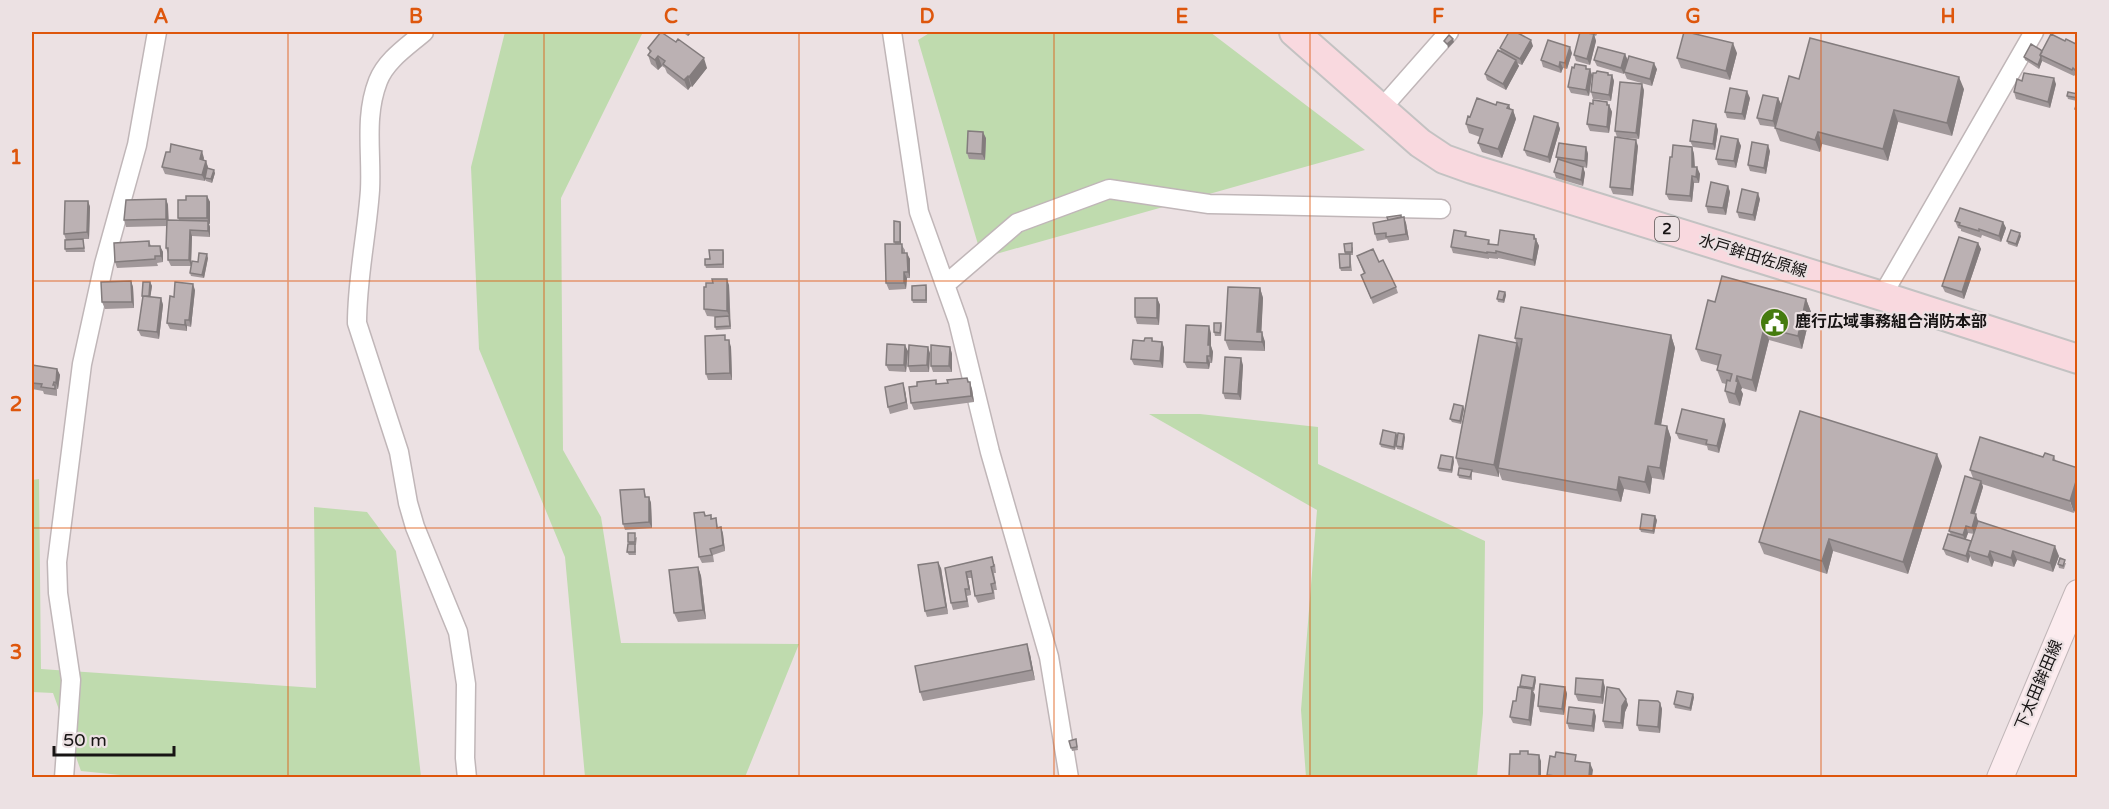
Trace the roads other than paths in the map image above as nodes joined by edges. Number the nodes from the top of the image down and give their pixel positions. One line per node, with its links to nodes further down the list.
1 (157, 32): 13 (street)
2 (424, 32): 14 (street)
3 (892, 32): 9 (street)
4 (1294, 32): 7 (main road, 水戸鉾田佐原線 / 2)
5 (1449, 32): 7 (street)
6 (2034, 32): 10 (street)
7 (1382, 108): 10 (main road, 水戸鉾田佐原線 / 2)
8 (1440, 209): 9 (street)
9 (946, 284): 15 (street)
10 (1882, 296): 11 (main road, 水戸鉾田佐原線 / 2)
11 (2078, 359)
12 (2078, 592): 16 (main road, 下太田鉾田線)
13 (64, 777)
14 (467, 777)
15 (1069, 777)
16 (2000, 777)

